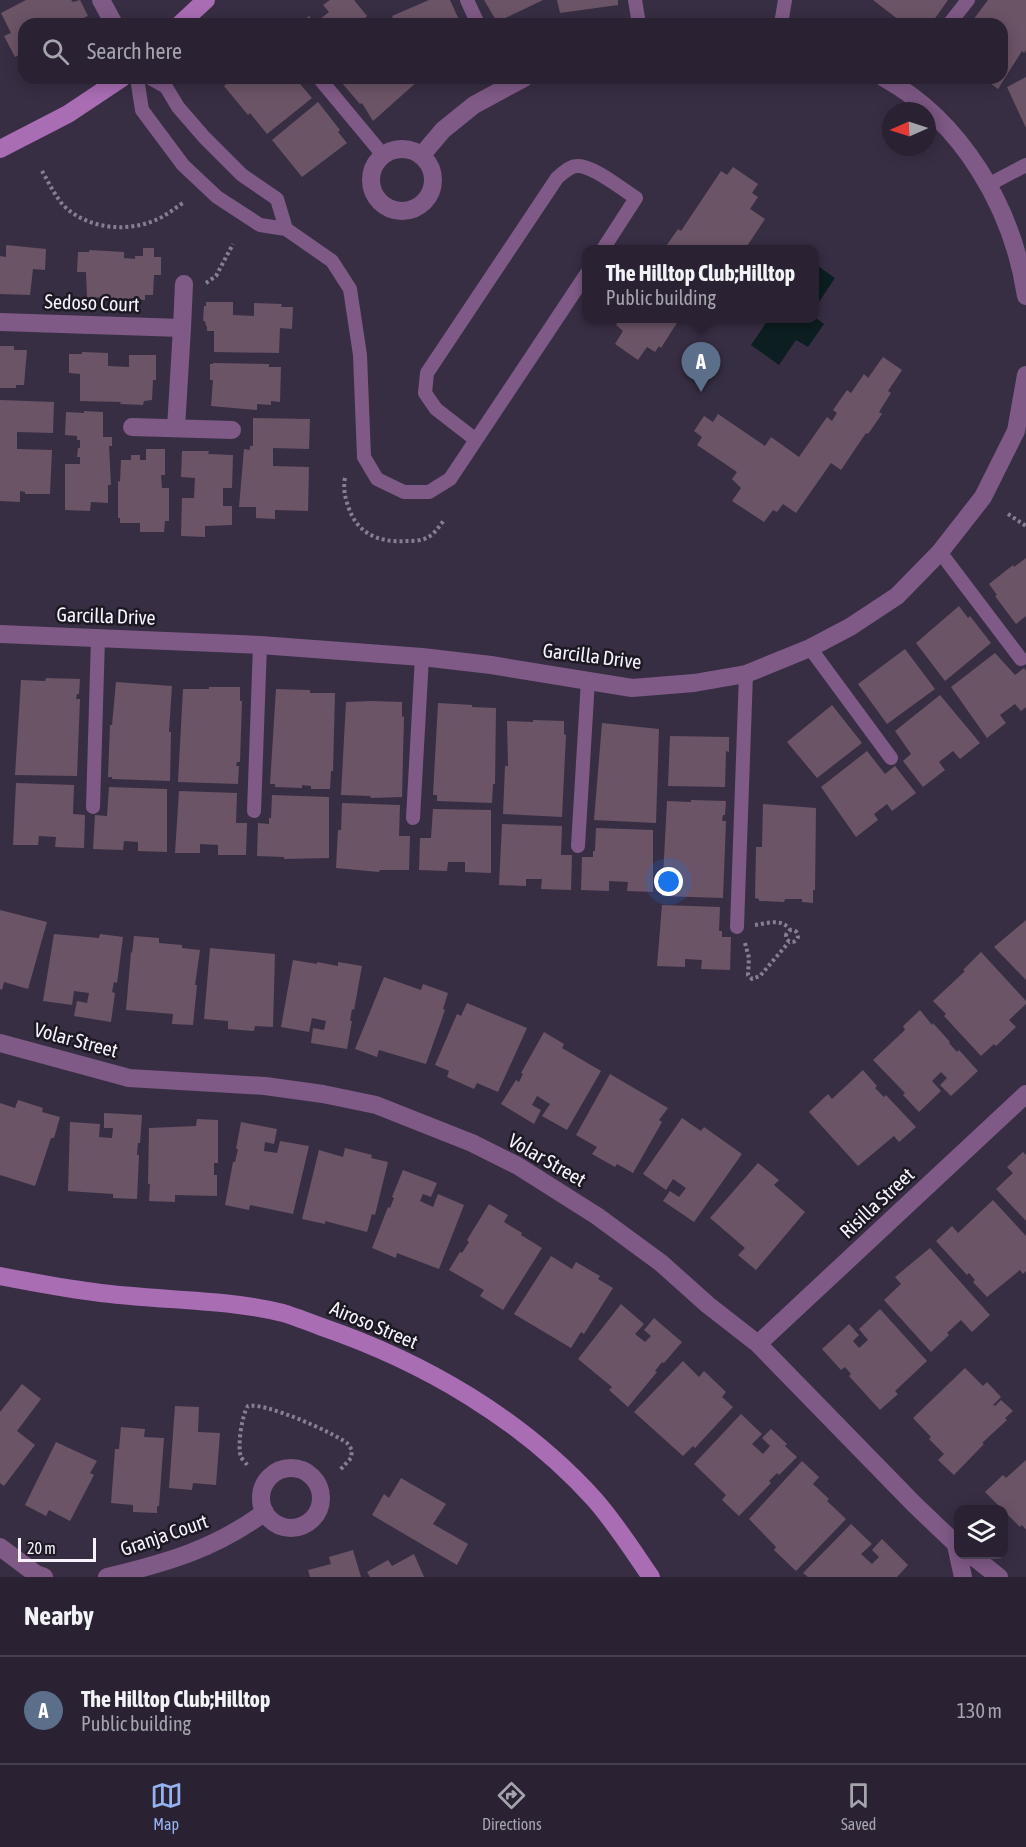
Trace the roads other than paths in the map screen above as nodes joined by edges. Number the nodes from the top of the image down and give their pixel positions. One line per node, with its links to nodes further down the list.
1 (101, 0): 7 (street)
2 (206, 0): 8 (street)
3 (467, 0): 9 (lane)
4 (635, 0): 10 (lane)
5 (785, 0): 11 (lane)
6 (968, 0): 12 (lane)
7 (111, 18)
8 (186, 18)
9 (475, 18)
10 (638, 18)
11 (782, 18)
12 (954, 18)
13 (113, 84): 19 (street)
14 (138, 84): 24 (lane)
15 (161, 84): 24 (lane)
16 (324, 84): 20 (lane)
17 (501, 84): 21 (street)
18 (906, 84): 23 (street)
19 (0, 150)
20 (383, 155): 21 (street); 21 (street)
21 (422, 156)
22 (1026, 165): 23 (lane)
23 (988, 185): 28 (street)
24 (286, 229): 36 (lane)
25 (606, 245): 36 (lane)
26 (582, 281): 36 (lane)
27 (184, 284): 30 (street)
28 (1026, 296)
29 (0, 322): 30 (street, Sedoso Court)
30 (182, 328): 33 (street)
31 (1026, 375): 35 (street, Garcilla Drive)
32 (132, 427): 33 (street)
33 (176, 428): 34 (street)
34 (232, 430)
35 (1021, 433): 37 (street, Garcilla Drive)
36 (476, 440)
37 (940, 552): 41 (street, Garcilla Drive); 43 (lane)
38 (0, 634): 39 (street, Garcilla Drive)
39 (98, 638): 40 (street, Garcilla Drive); 47 (lane)
40 (260, 645): 42 (street, Garcilla Drive); 48 (lane)
41 (810, 648): 44 (street, Garcilla Drive); 46 (lane)
42 (422, 657): 45 (street, Garcilla Drive); 49 (lane)
43 (1022, 659)
44 (746, 674): 45 (street, Garcilla Drive); 51 (lane)
45 (588, 680): 50 (lane)
46 (891, 758)
47 (93, 807)
48 (254, 811)
49 (414, 818)
50 (578, 846)
51 (736, 927)
52 (0, 1043): 55 (street, Volar Street)
53 (1026, 1094): 55 (street, Risilla Street)
54 (0, 1276): 63 (street, Airoso Street)
55 (758, 1344): 57 (street, Volar Street)
56 (265, 1512): 62 (street, Granja Court)
57 (954, 1541)
58 (0, 1547): 61 (street)
59 (962, 1559): 64 (street)
60 (975, 1559): 65 (street, Volar Street)
61 (44, 1577)
62 (106, 1577)
63 (651, 1577)
64 (963, 1577)
65 (999, 1577)

